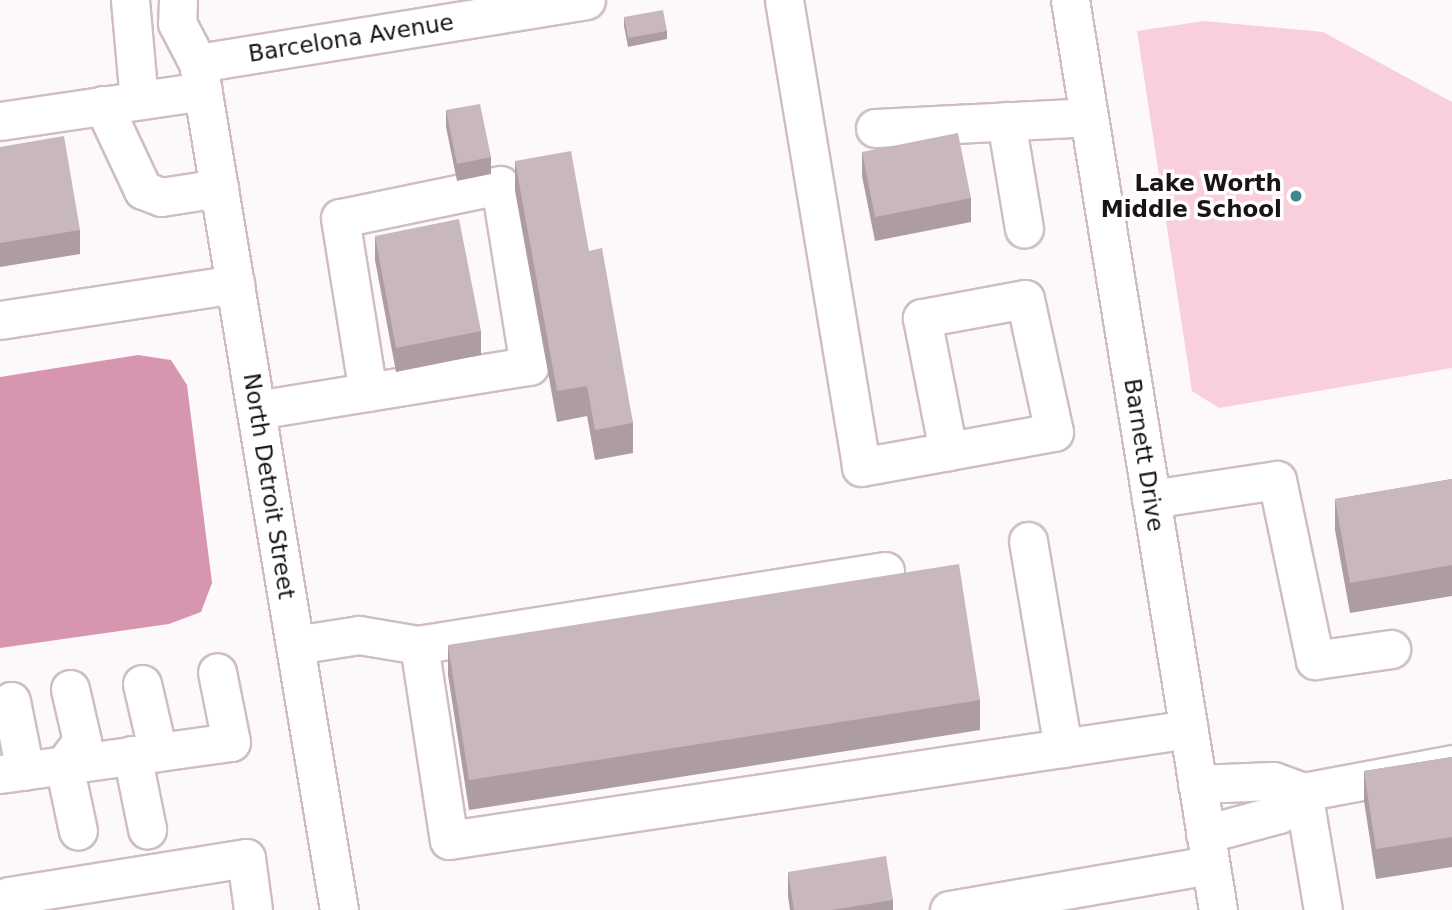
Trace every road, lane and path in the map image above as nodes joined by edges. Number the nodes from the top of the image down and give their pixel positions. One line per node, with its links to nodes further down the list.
1 (130, 0): 7 (street)
2 (177, 0): 6 (street, North Detroit Street)
3 (784, 0): 19 (street)
4 (1070, 0): 9 (street, Barnett Drive)
5 (565, 2): 6 (street, Barcelona Avenue)
6 (201, 77): 7 (street, Barcelona Avenue); 13 (street, North Detroit Street)
7 (139, 100): 8 (street, Barcelona Avenue)
8 (103, 105): 10 (street, Barcelona Avenue); 13 (street)
9 (1089, 117): 11 (street); 20 (street, Barnett Drive)
10 (0, 121)
11 (1006, 121): 12 (street); 14 (street)
12 (875, 128)
13 (219, 188): 15 (street, North Detroit Street)
14 (1024, 229)
15 (235, 284): 16 (street); 18 (street, North Detroit Street)
16 (0, 320)
17 (368, 392): 17 (street); 18 (street)
18 (256, 410): 23 (street, North Detroit Street)
19 (948, 451): 19 (street)
20 (1151, 499): 25 (street); 30 (street, Barnett Drive)
21 (1028, 541): 31 (street)
22 (885, 571): 24 (street)
23 (295, 645): 24 (street); 44 (street, North Detroit Street)
24 (419, 645): 31 (street)
25 (1391, 649)
26 (217, 672): 32 (street)
27 (142, 684): 32 (street)
28 (70, 689): 34 (street)
29 (11, 701): 35 (street)
30 (1189, 729): 31 (street); 36 (street, Barnett Drive)
31 (1063, 748)
32 (145, 754): 34 (street); 38 (street)
33 (1452, 764): 37 (street)
34 (64, 765): 35 (street); 39 (street)
35 (12, 772)
36 (1197, 784): 37 (street); 40 (street, Barnett Drive)
37 (1303, 793): 40 (street); 47 (street)
38 (147, 829)
39 (78, 831)
40 (1208, 849): 41 (street); 46 (street, Barnett Drive)
41 (1078, 901): 45 (street)
42 (12, 910): 43 (street)
43 (253, 910)
44 (339, 910)
45 (949, 910)
46 (1218, 910)
47 (1323, 910)

